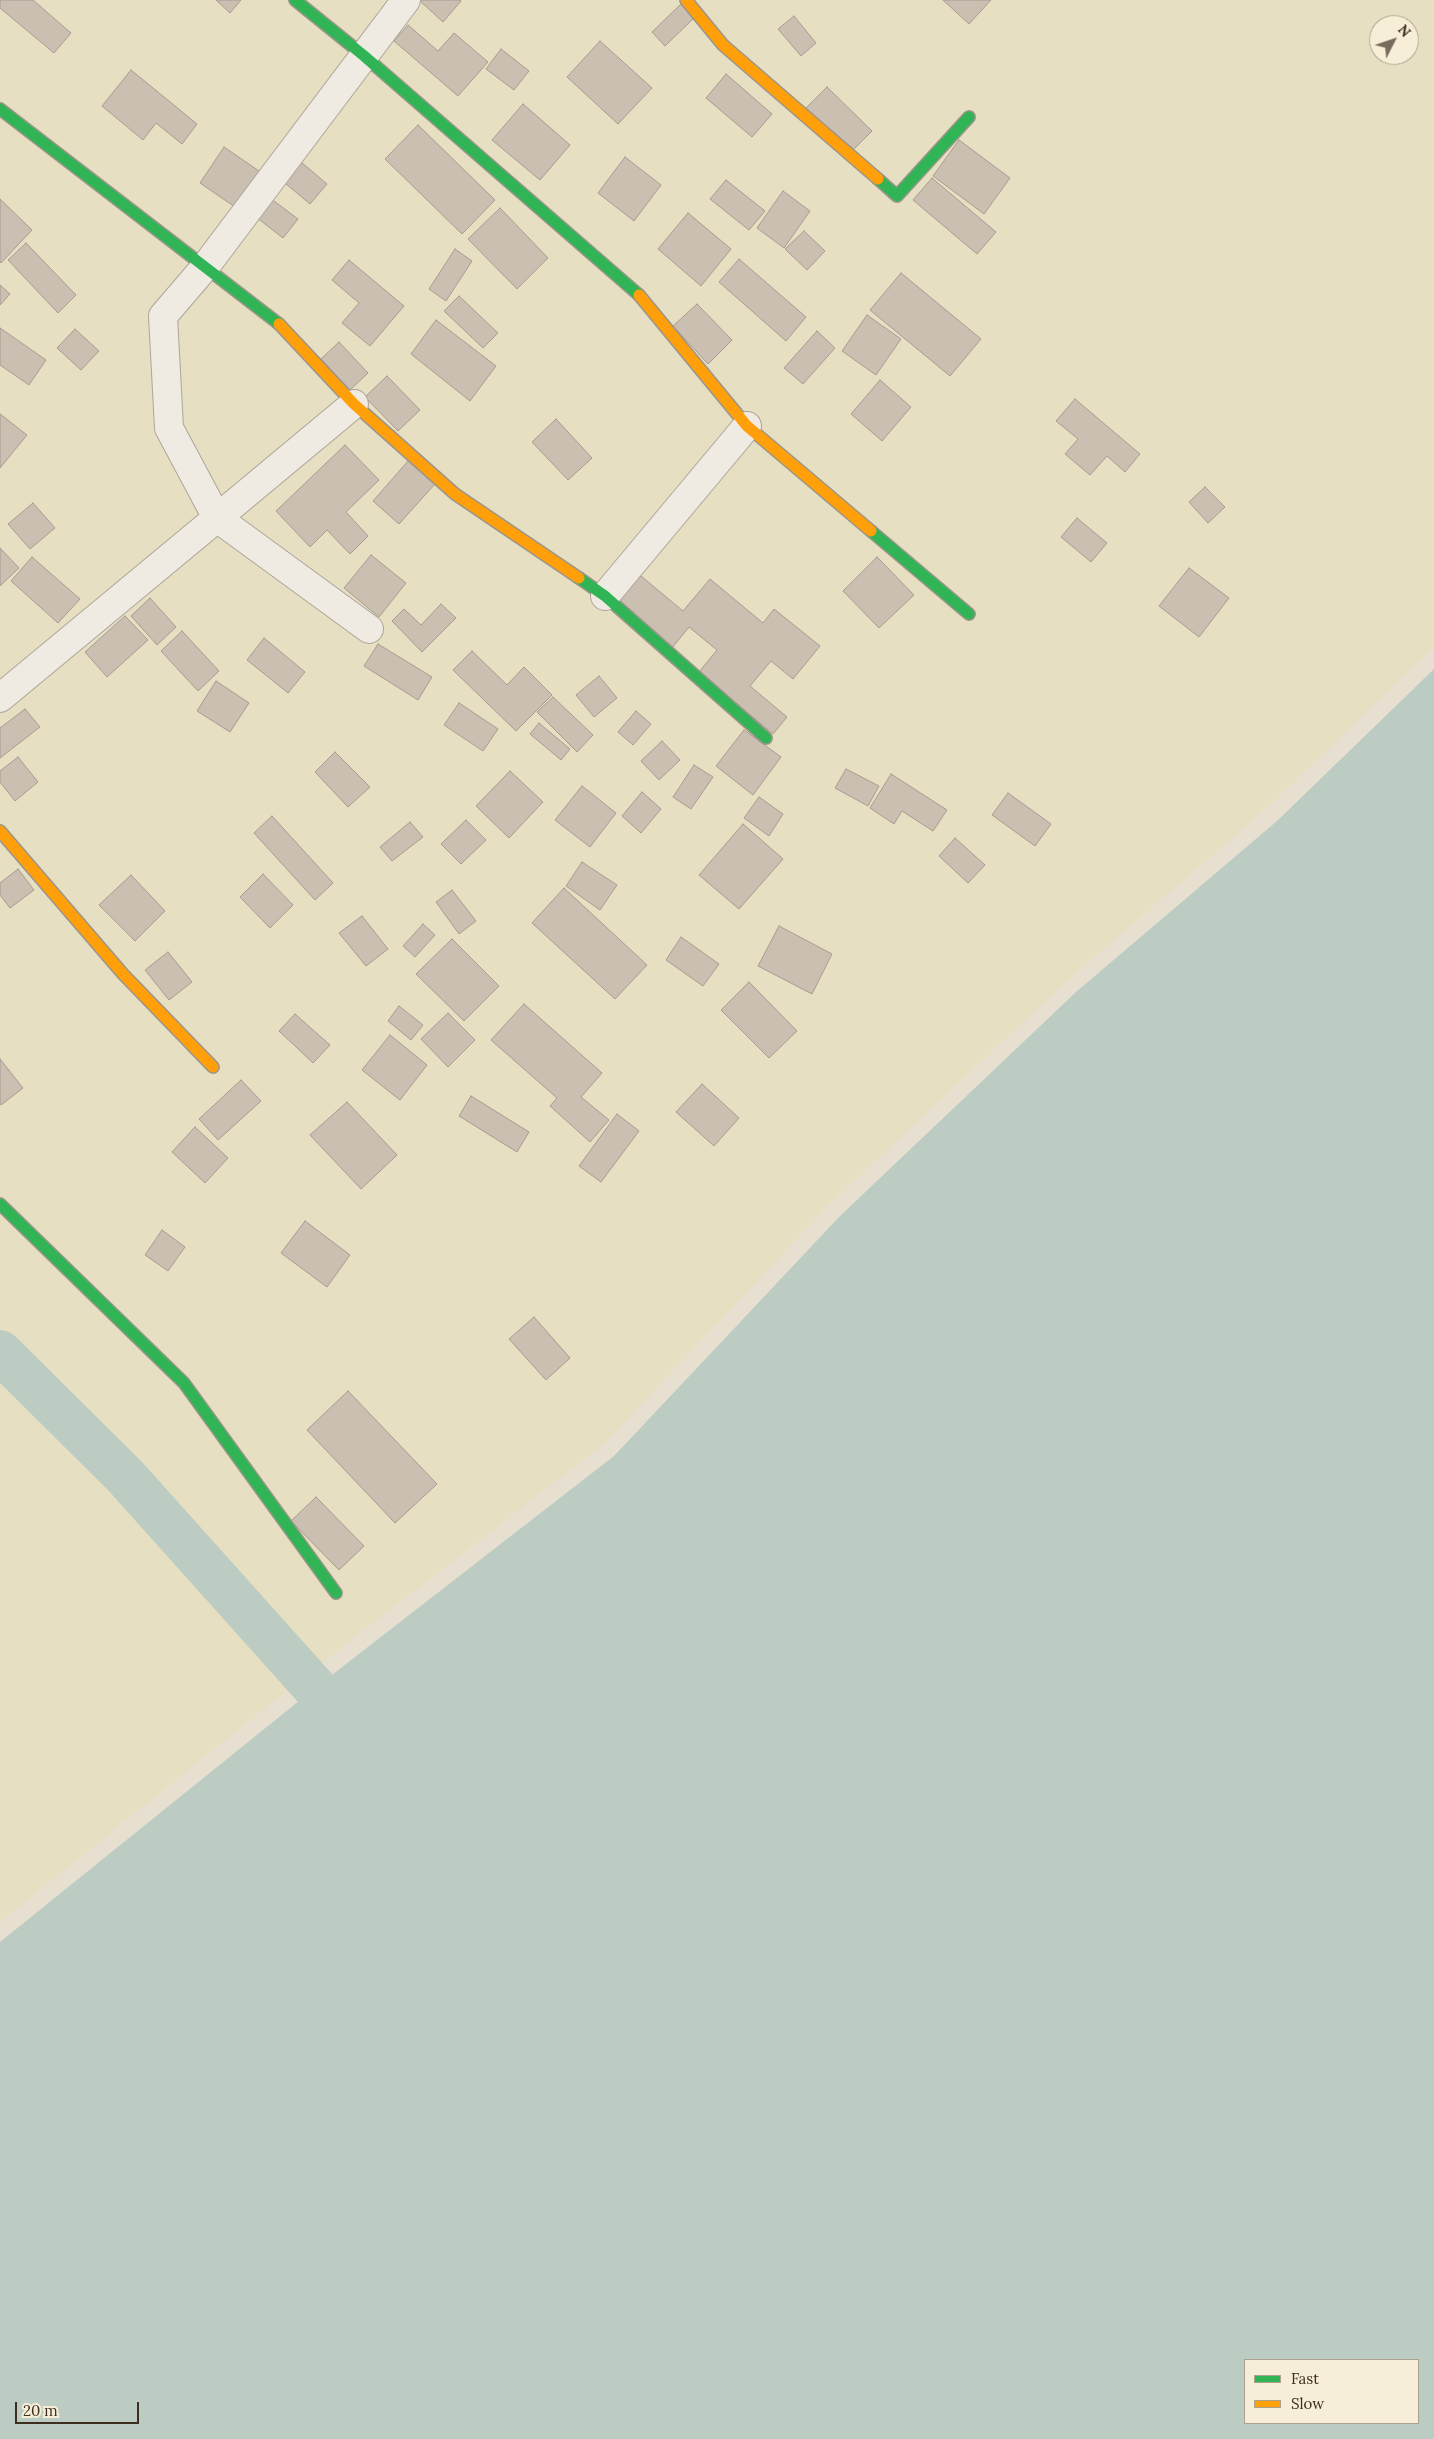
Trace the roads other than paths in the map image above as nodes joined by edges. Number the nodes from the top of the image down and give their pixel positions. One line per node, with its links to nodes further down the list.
1 (295, 0): 4 (street)
2 (406, 0): 4 (street)
3 (686, 0): 6 (street)
4 (363, 55): 7 (street); 9 (street)
5 (0, 109): 7 (street)
6 (969, 116)
7 (205, 267): 8 (street); 10 (street)
8 (354, 404): 10 (street); 11 (street)
9 (748, 426): 11 (street); 12 (street)
10 (217, 518): 13 (street); 14 (street)
11 (605, 596): 15 (street)
12 (970, 614)
13 (369, 629)
14 (0, 698)
15 (766, 738)
16 (0, 831): 17 (street)
17 (213, 1067)
18 (0, 1204): 19 (street)
19 (336, 1593)

